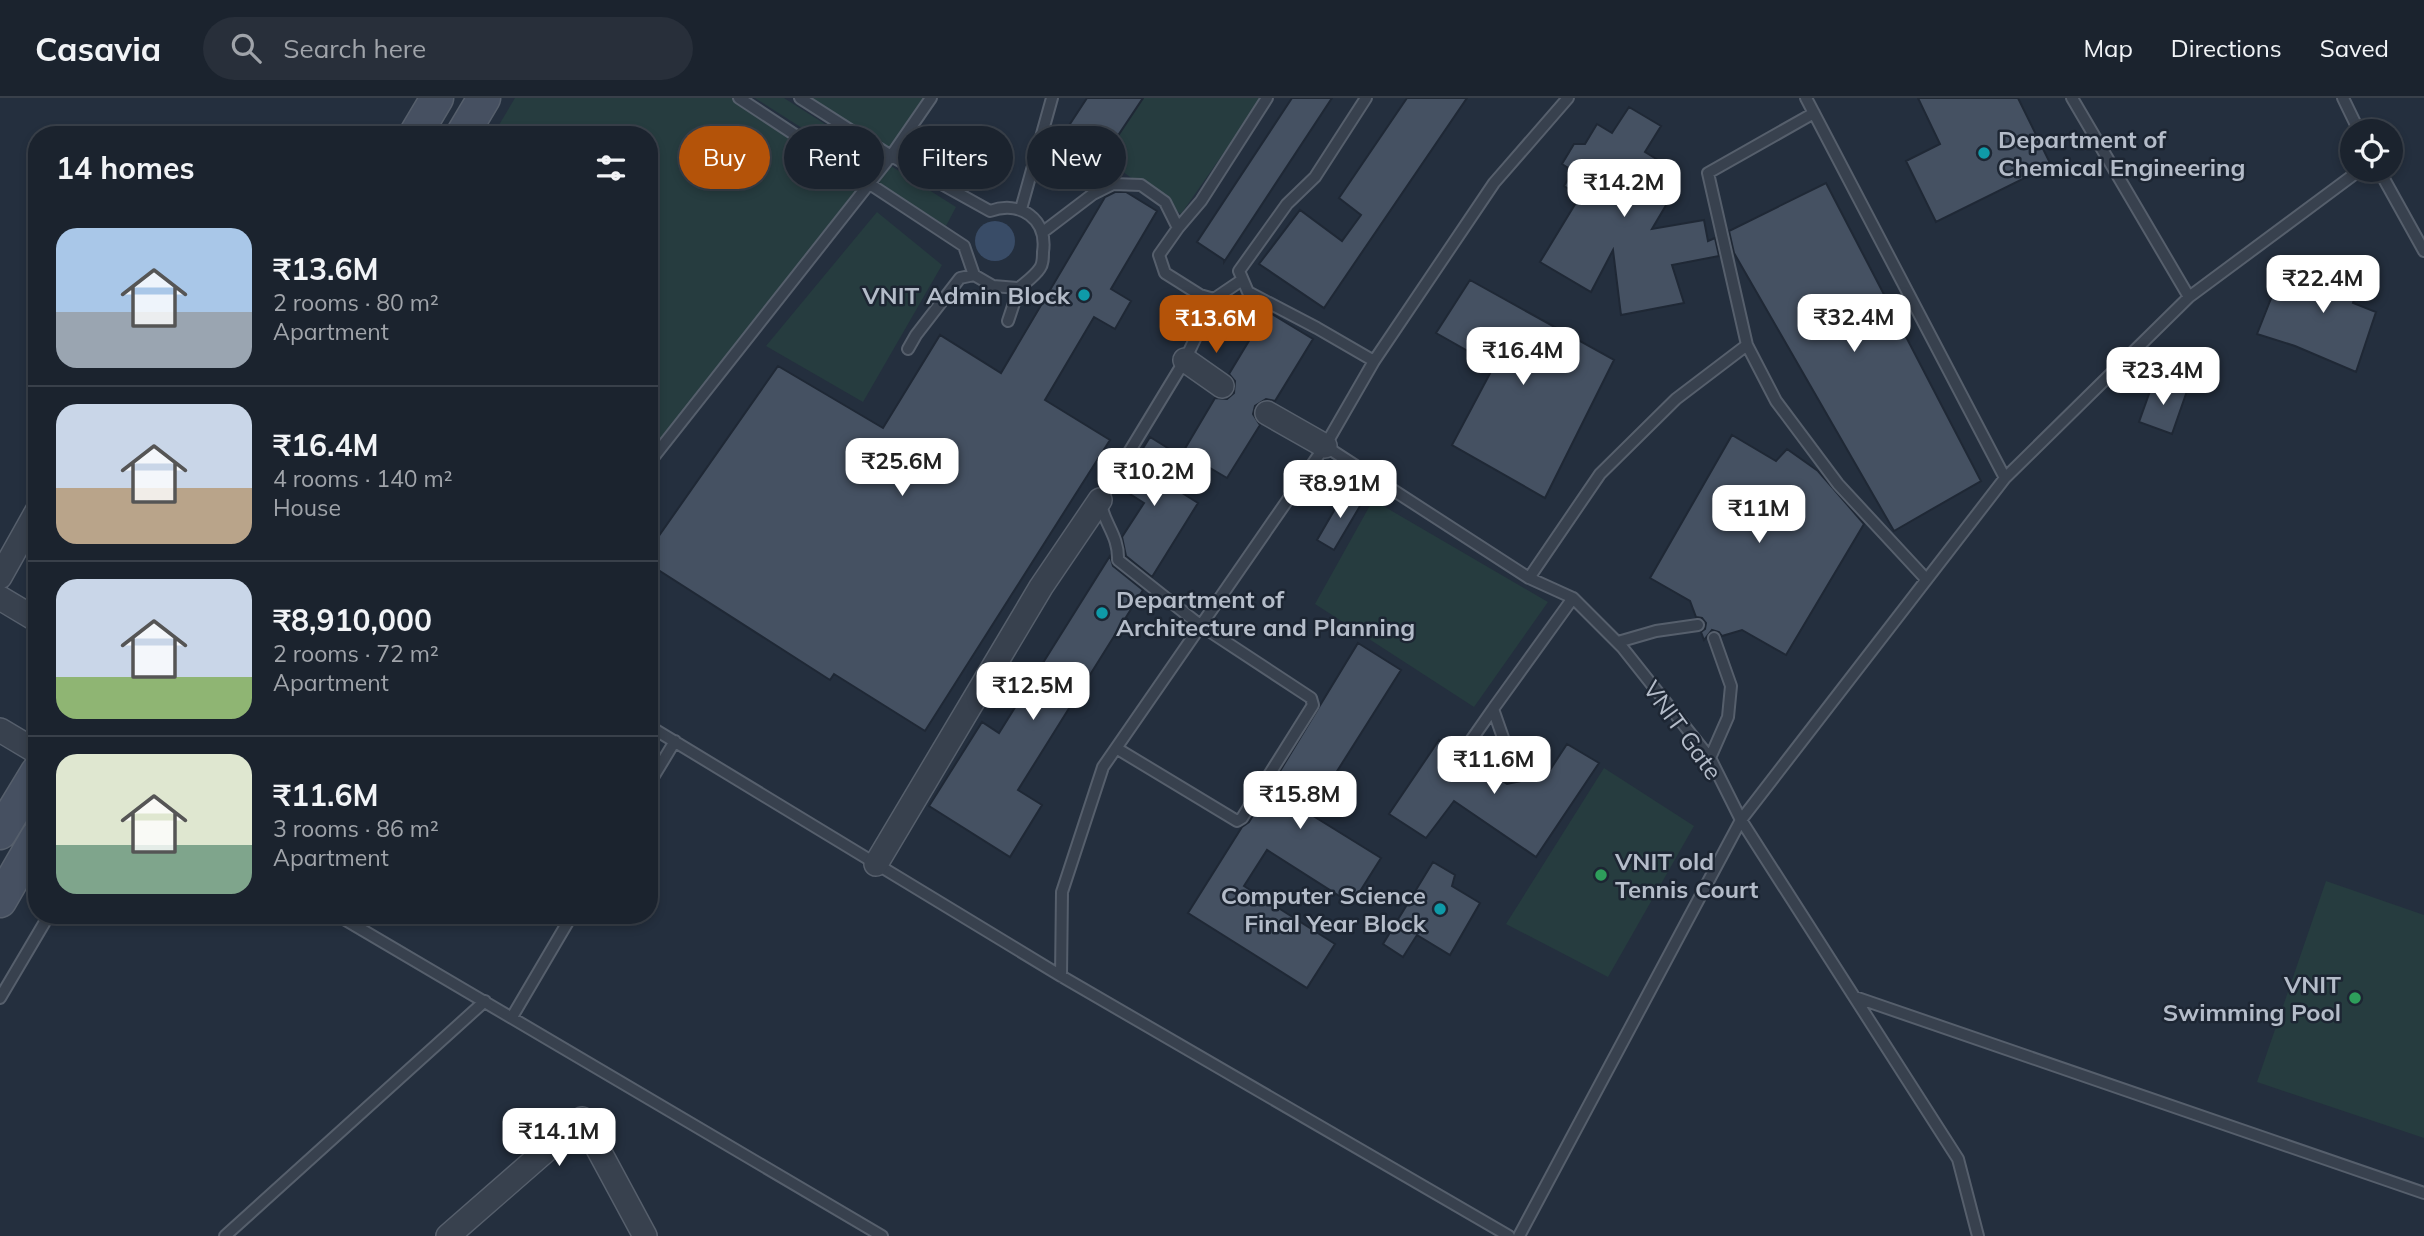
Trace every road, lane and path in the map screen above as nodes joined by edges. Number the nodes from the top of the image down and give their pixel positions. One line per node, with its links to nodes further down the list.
1 (437, 98): 15 (main road)
2 (484, 98): 16 (main road)
3 (740, 98): 17 (lane)
4 (800, 98): 18 (lane)
5 (931, 98): 18 (lane)
6 (1052, 98): 24 (lane)
7 (1267, 98): 25 (lane)
8 (1366, 98): 29 (lane)
9 (1568, 98): 37 (lane)
10 (1806, 98): 13 (lane)
11 (2071, 98): 31 (lane)
12 (2343, 98): 14 (lane)
13 (1814, 113): 34 (lane); 42 (lane)
14 (2353, 119)
15 (420, 126)
16 (467, 126)
17 (784, 126)
18 (891, 156): 19 (lane); 24 (lane)
19 (884, 165)
20 (2344, 182): 31 (lane)
21 (2386, 182): 27 (lane)
22 (864, 189): 41 (lane)
23 (880, 189): 28 (lane)
24 (1021, 209): 26 (lane)
25 (1178, 229): 26 (lane); 32 (lane)
26 (1043, 232): 30 (lane)
27 (2424, 251)
28 (974, 275): 30 (lane); 35 (lane)
29 (1241, 280): 32 (lane); 37 (lane)
30 (1019, 288): 33 (lane)
31 (2189, 297): 42 (lane)
32 (1214, 299): 36 (lane)
33 (1008, 321)
34 (1747, 345): 46 (lane); 47 (lane)
35 (908, 349)
36 (1185, 360): 38 (street); 43 (lane)
37 (1374, 362): 40 (lane)
38 (1222, 386)
39 (1268, 413): 40 (street)
40 (1325, 446): 46 (lane, VNIT Gate); 51 (lane)
41 (658, 452)
42 (2005, 478): 47 (lane)
43 (1100, 500): 51 (lane); 69 (street)
44 (28, 527): 45 (street)
45 (0, 577)
46 (1529, 578): 49 (lane, VNIT Gate)
47 (1926, 579): 66 (lane)
48 (0, 598): 50 (street)
49 (1573, 598): 54 (lane, VNIT Gate); 55 (lane)
50 (28, 615)
51 (1200, 625): 60 (lane); 60 (lane)
52 (1698, 625): 54 (lane)
53 (1714, 638): 62 (lane)
54 (1618, 642): 62 (lane, VNIT Gate)
55 (1493, 709): 61 (lane); 64 (lane)
56 (0, 730): 59 (street)
57 (658, 731): 58 (lane)
58 (675, 741): 63 (lane); 69 (lane)
59 (28, 747)
60 (1116, 748): 74 (lane)
61 (1465, 749)
62 (1710, 758): 66 (lane, VNIT Gate)
63 (658, 769)
64 (1515, 772)
65 (28, 787): 67 (main road)
66 (1741, 820): 76 (lane, VNIT Gate); 85 (lane)
67 (0, 833)
68 (28, 853): 70 (main road)
69 (876, 864): 74 (lane)
70 (0, 901)
71 (44, 924): 75 (lane)
72 (352, 924): 77 (lane)
73 (567, 924): 78 (lane)
74 (1060, 976): 84 (lane)
75 (0, 998)
76 (1855, 998): 79 (lane); 86 (lane, VNIT Gate)
77 (485, 1001): 78 (lane); 81 (lane)
78 (512, 1017): 83 (lane)
79 (2424, 1192)
80 (459, 1232): 82 (street)
81 (225, 1236)
82 (645, 1236)
83 (882, 1236)
84 (1508, 1236)
85 (1519, 1236)
86 (1978, 1236)

